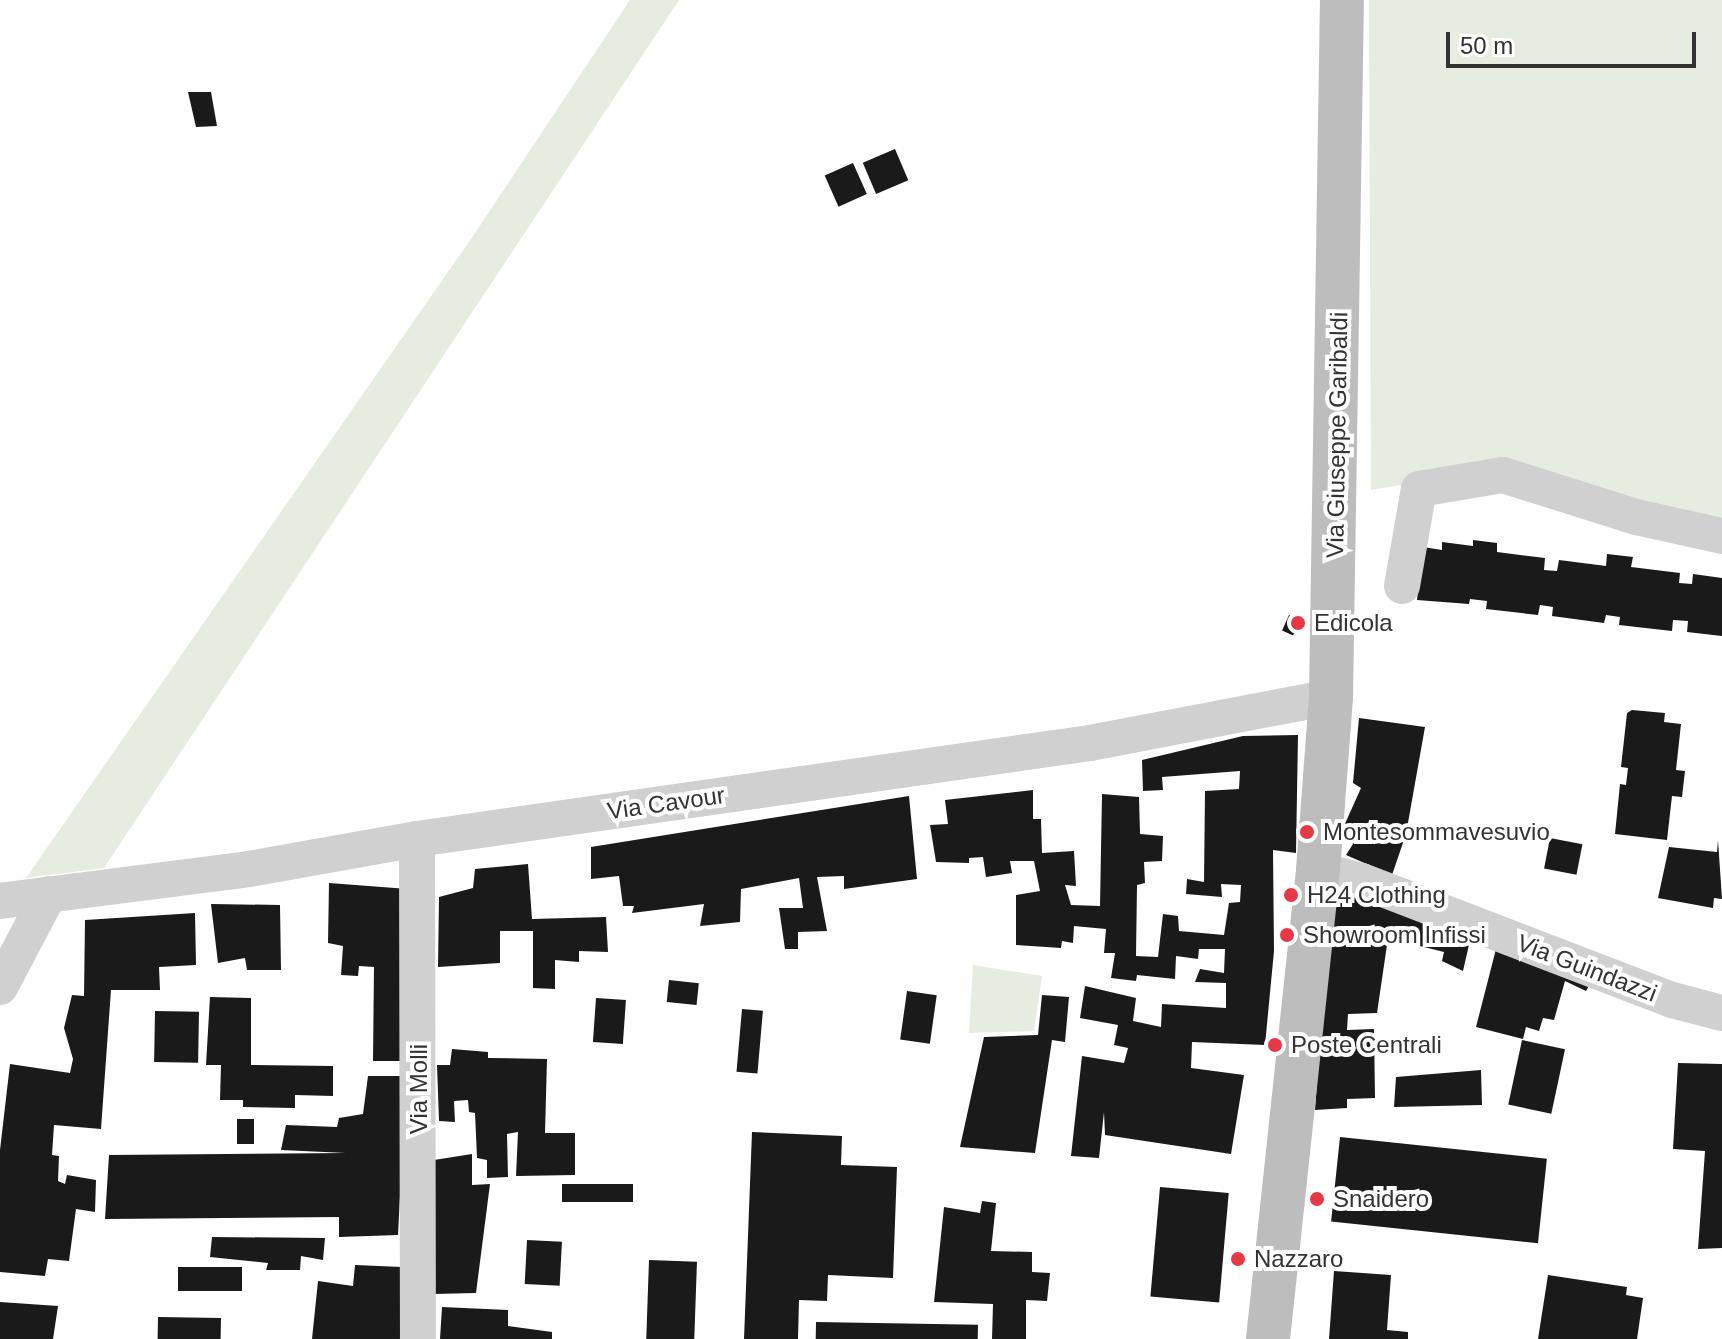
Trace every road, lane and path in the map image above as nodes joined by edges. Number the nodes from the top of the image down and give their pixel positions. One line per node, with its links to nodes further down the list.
1 (1342, 0): 4 (main road, Via Giuseppe Garibaldi)
2 (1722, 536): 3 (street)
3 (1402, 586)
4 (1331, 697): 5 (street, Via Cavour); 6 (main road, Via Giuseppe Garibaldi)
5 (417, 839): 7 (street, Via Cavour); 11 (street, Via Molli)
6 (1318, 870): 10 (street, Via Guindazzi); 12 (main road, Via Giuseppe Garibaldi)
7 (49, 894): 8 (street, Via Cavour); 9 (street)
8 (0, 901)
9 (0, 987)
10 (1722, 1013)
11 (418, 1339)
12 (1268, 1339)

